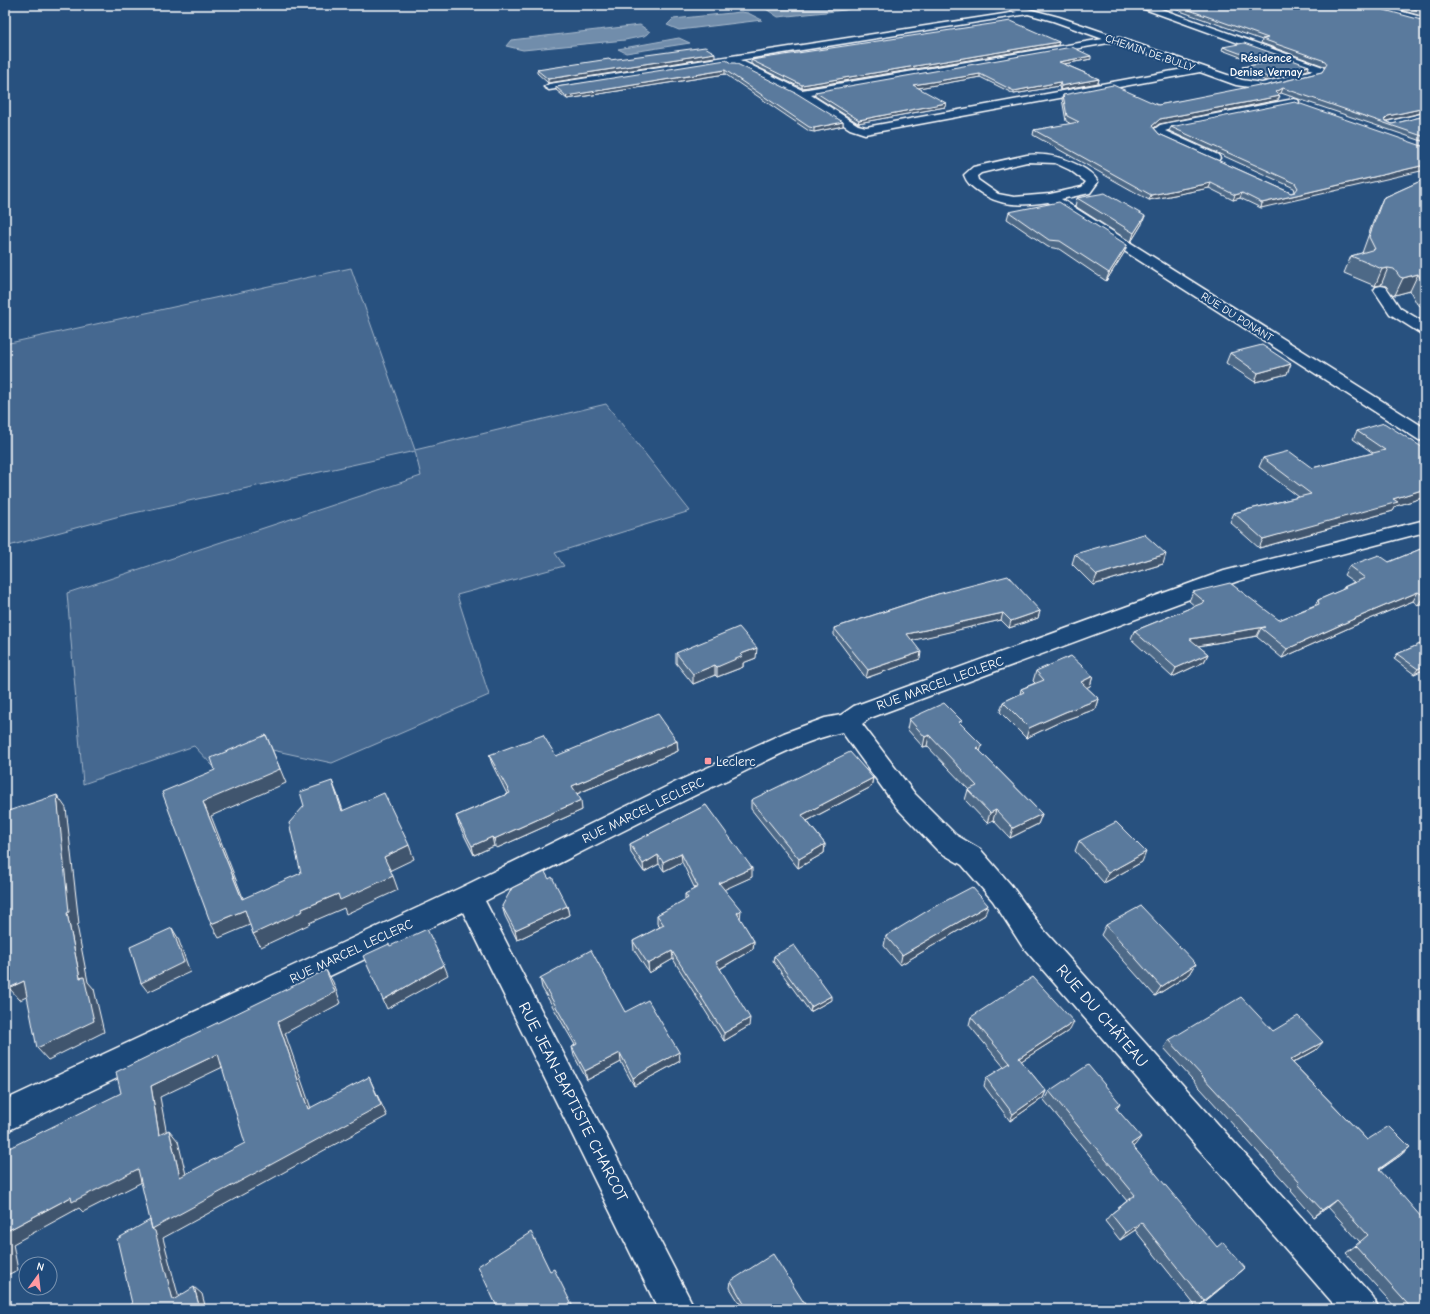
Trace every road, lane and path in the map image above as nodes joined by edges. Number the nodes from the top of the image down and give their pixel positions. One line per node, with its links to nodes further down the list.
1 (1003, 5): 5 (street, CHEMIN DE BULLY)
2 (1142, 5): 10 (street)
3 (1380, 5): 4 (street)
4 (1369, 6): 6 (street)
5 (1032, 12): 7 (street, CHEMIN DE BULLY); 8 (street)
6 (1425, 21)
7 (1113, 40): 9 (street, CHEMIN DE BULLY); 12 (street)
8 (730, 59): 11 (street); 12 (street)
9 (1198, 70): 10 (street, CHEMIN DE BULLY); 12 (street)
10 (1262, 86): 15 (street, CHEMIN DE BULLY)
11 (548, 88)
12 (801, 93)
13 (1425, 116): 14 (street)
14 (1390, 124)
15 (1225, 164)
16 (1050, 198): 16 (street); 19 (street, RUE DU PONANT)
17 (1381, 290): 18 (street)
18 (1425, 330)
19 (1425, 436)
20 (1425, 526): 21 (street, RUE MARCEL LECLERC)
21 (848, 722): 22 (street, RUE MARCEL LECLERC); 25 (street, RUE DU CHÂTEAU)
22 (469, 896): 23 (street, RUE MARCEL LECLERC); 24 (street, RUE JEAN-BAPTISTE CHARCOT)
23 (5, 1116)
24 (677, 1309)
25 (1361, 1309)

